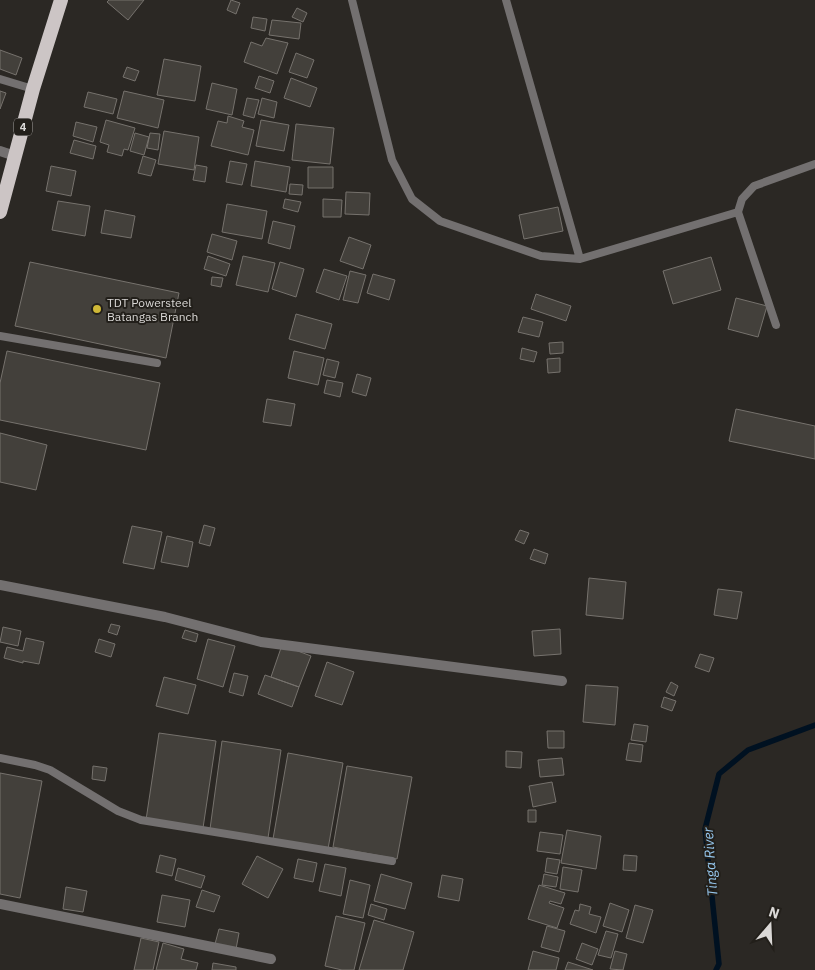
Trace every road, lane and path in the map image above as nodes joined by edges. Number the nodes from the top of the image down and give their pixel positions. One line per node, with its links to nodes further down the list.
1 (60, 0): 5 (highway, 4)
2 (352, 0): 11 (lane)
3 (506, 0): 11 (lane)
4 (0, 79): 5 (lane)
5 (33, 89): 7 (highway, 4)
6 (0, 151): 7 (street)
7 (15, 156): 9 (highway, 4)
8 (815, 164): 10 (lane)
9 (0, 212)
10 (738, 212): 11 (lane); 12 (lane)
11 (580, 259)
12 (776, 324)
13 (0, 336): 14 (lane)
14 (157, 363)
15 (0, 585): 16 (street)
16 (562, 681)
17 (0, 758): 18 (lane)
18 (392, 861)
19 (0, 904): 20 (street)
20 (271, 959)

